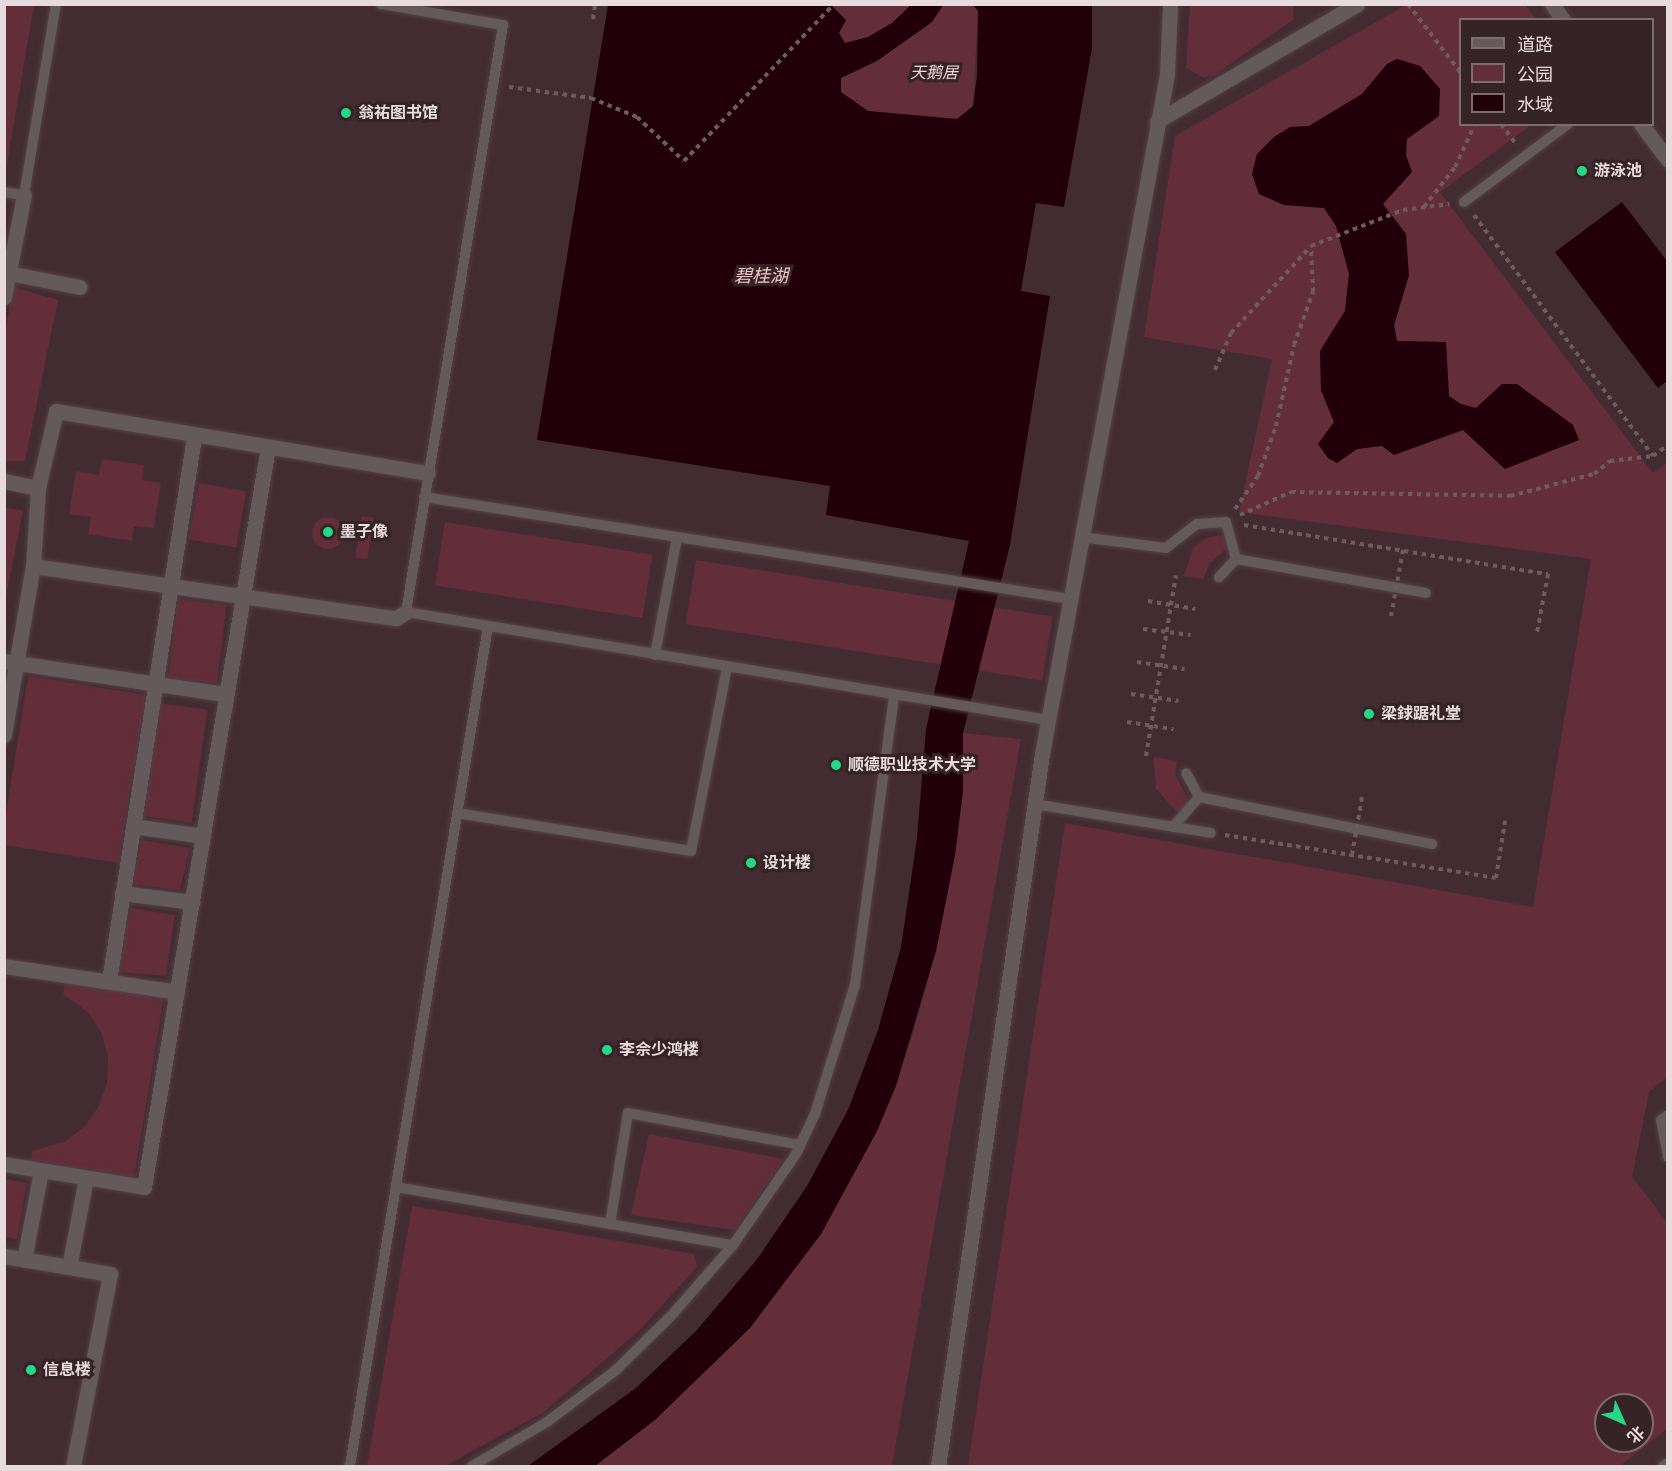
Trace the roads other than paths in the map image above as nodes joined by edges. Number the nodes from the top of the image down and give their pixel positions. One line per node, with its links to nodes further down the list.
1 (56, 4): 12 (lane)
2 (381, 4): 19 (lane)
3 (1170, 4): 7 (street)
4 (1357, 4): 7 (street)
5 (1552, 4): 6 (street)
6 (1562, 18)
7 (1157, 120): 24 (street)
8 (1565, 126): 13 (lane)
9 (1642, 126): 10 (street)
10 (1668, 160)
11 (4, 192): 12 (lane)
12 (24, 195): 14 (street)
13 (1464, 202)
14 (9, 273): 15 (street); 16 (street)
15 (80, 287)
16 (4, 297)
17 (194, 437): 18 (street); 21 (street); 28 (street)
18 (268, 447): 19 (street); 30 (street)
19 (428, 473): 22 (lane)
20 (4, 481): 21 (street)
21 (38, 488): 26 (street)
22 (424, 497): 23 (lane); 32 (lane)
23 (677, 537): 31 (lane); 34 (lane)
24 (1081, 537): 25 (lane); 31 (street)
25 (1236, 558): 27 (lane); 29 (lane)
26 (33, 566): 28 (street); 35 (street)
27 (1219, 577)
28 (170, 586): 30 (street); 37 (street)
29 (1426, 593)
30 (242, 597): 32 (street); 38 (street)
31 (1070, 599): 40 (street)
32 (406, 612): 33 (lane)
33 (488, 626): 34 (lane); 45 (lane)
34 (655, 655): 36 (lane)
35 (11, 662): 37 (street); 41 (street)
36 (727, 667): 39 (lane); 45 (lane)
37 (155, 683): 38 (street); 46 (street)
38 (226, 694): 49 (street)
39 (894, 695): 40 (lane); 57 (lane)
40 (1048, 720): 44 (street)
41 (4, 735)
42 (1186, 773): 43 (lane)
43 (1199, 797): 47 (lane); 50 (lane)
44 (1034, 804): 47 (lane); 72 (street)
45 (457, 813): 62 (lane)
46 (133, 825): 49 (street); 51 (street)
47 (1173, 827): 48 (lane)
48 (1210, 832)
49 (203, 836): 52 (street)
50 (1432, 844)
51 (122, 894): 52 (street); 54 (street)
52 (192, 902): 55 (street)
53 (4, 966): 54 (street)
54 (109, 981): 55 (street)
55 (177, 992): 61 (street)
56 (1668, 1114): 58 (lane)
57 (800, 1145): 63 (lane); 64 (lane)
58 (1668, 1157)
59 (4, 1164): 60 (street)
60 (41, 1171): 61 (street); 66 (street)
61 (86, 1178): 67 (street)
62 (396, 1187): 63 (lane); 70 (lane)
63 (610, 1224): 64 (lane)
64 (733, 1245): 71 (lane)
65 (4, 1256): 66 (street)
66 (24, 1260): 67 (street)
67 (69, 1267): 69 (street)
68 (1668, 1463): 73 (lane)
69 (73, 1467)
70 (350, 1467)
71 (471, 1467)
72 (938, 1467)
73 (1663, 1467)

